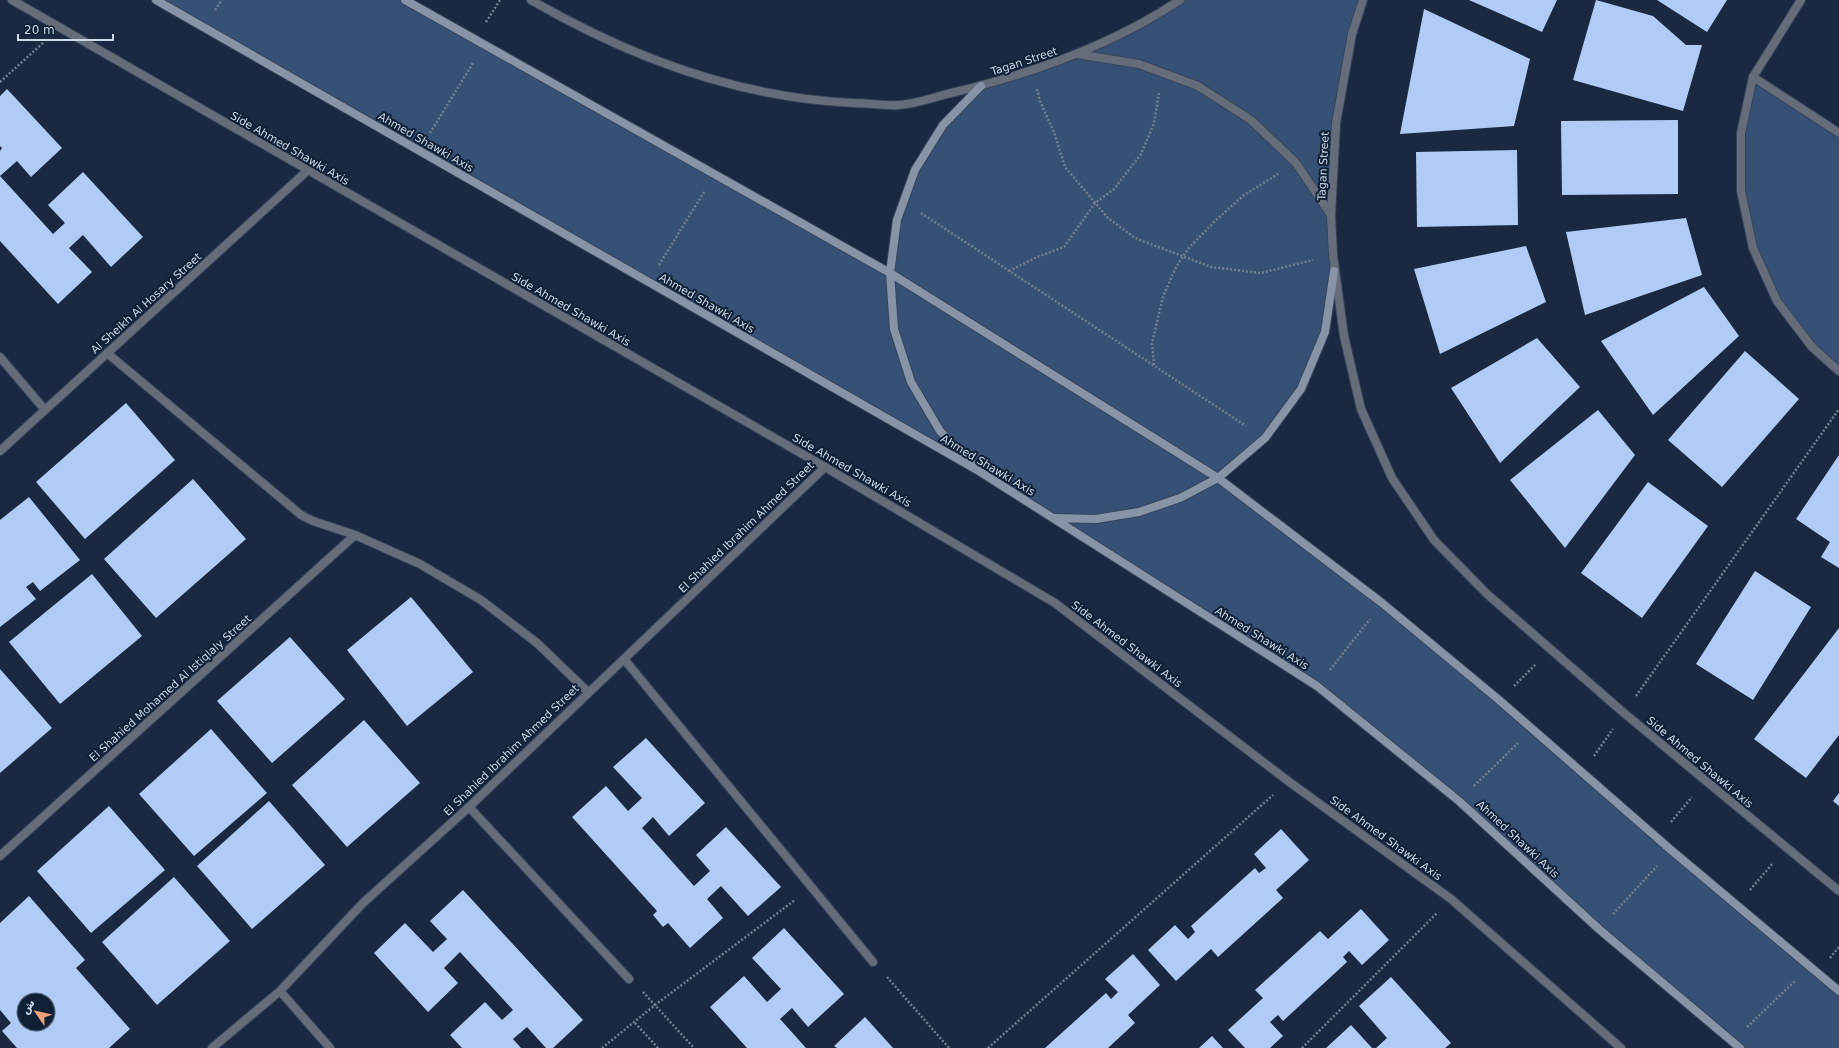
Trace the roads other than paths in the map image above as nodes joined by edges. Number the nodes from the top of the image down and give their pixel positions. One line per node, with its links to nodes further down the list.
1 (12, 0): 12 (street, Side Ahmed Shawki Axis)
2 (156, 0): 23 (main road, Ahmed Shawki Axis)
3 (405, 0): 15 (main road)
4 (531, 0): 10 (street)
5 (1180, 0): 8 (street, Tagan Street)
6 (1363, 0): 13 (street, Tagan Street)
7 (1801, 0): 9 (street)
8 (1077, 54): 10 (street, Tagan Street); 13 (street)
9 (1753, 77): 11 (street); 19 (street)
10 (981, 86): 15 (main road)
11 (1839, 133)
12 (307, 171): 17 (street, Al Sheikh Al Hosary Street); 22 (street, Side Ahmed Shawki Axis)
13 (1331, 215): 14 (street, Tagan Street)
14 (1334, 271): 16 (street, Tagan Street); 24 (main road)
15 (890, 273): 23 (main road); 24 (main road)
16 (1344, 336): 31 (street, Side Ahmed Shawki Axis)
17 (107, 353): 20 (street, Al Sheikh Al Hosary Street); 26 (street)
18 (0, 357): 20 (street)
19 (1839, 371)
20 (45, 410): 21 (street, Al Sheikh Al Hosary Street)
21 (0, 451)
22 (825, 467): 27 (street, El Shahied Ibrahim Ahmed Street); 38 (street, Side Ahmed Shawki Axis)
23 (979, 471): 25 (main road, Ahmed Shawki Axis)
24 (1218, 478): 25 (main road); 35 (main road)
25 (1053, 518): 39 (main road, Ahmed Shawki Axis)
26 (355, 535): 28 (street); 30 (street, El Shahied Mohamed Al Istiqlaly Street)
27 (624, 659): 28 (street, El Shahied Ibrahim Ahmed Street); 32 (street)
28 (588, 692): 29 (street, El Shahied Ibrahim Ahmed Street)
29 (469, 807): 33 (street); 34 (street, El Shahied Ibrahim Ahmed Street)
30 (0, 856)
31 (1839, 891)
32 (873, 962)
33 (629, 979)
34 (280, 991): 36 (street, El Shahied Ibrahim Ahmed Street); 37 (street)
35 (1839, 991)
36 (212, 1048)
37 (330, 1048)
38 (1621, 1048)
39 (1740, 1048)

